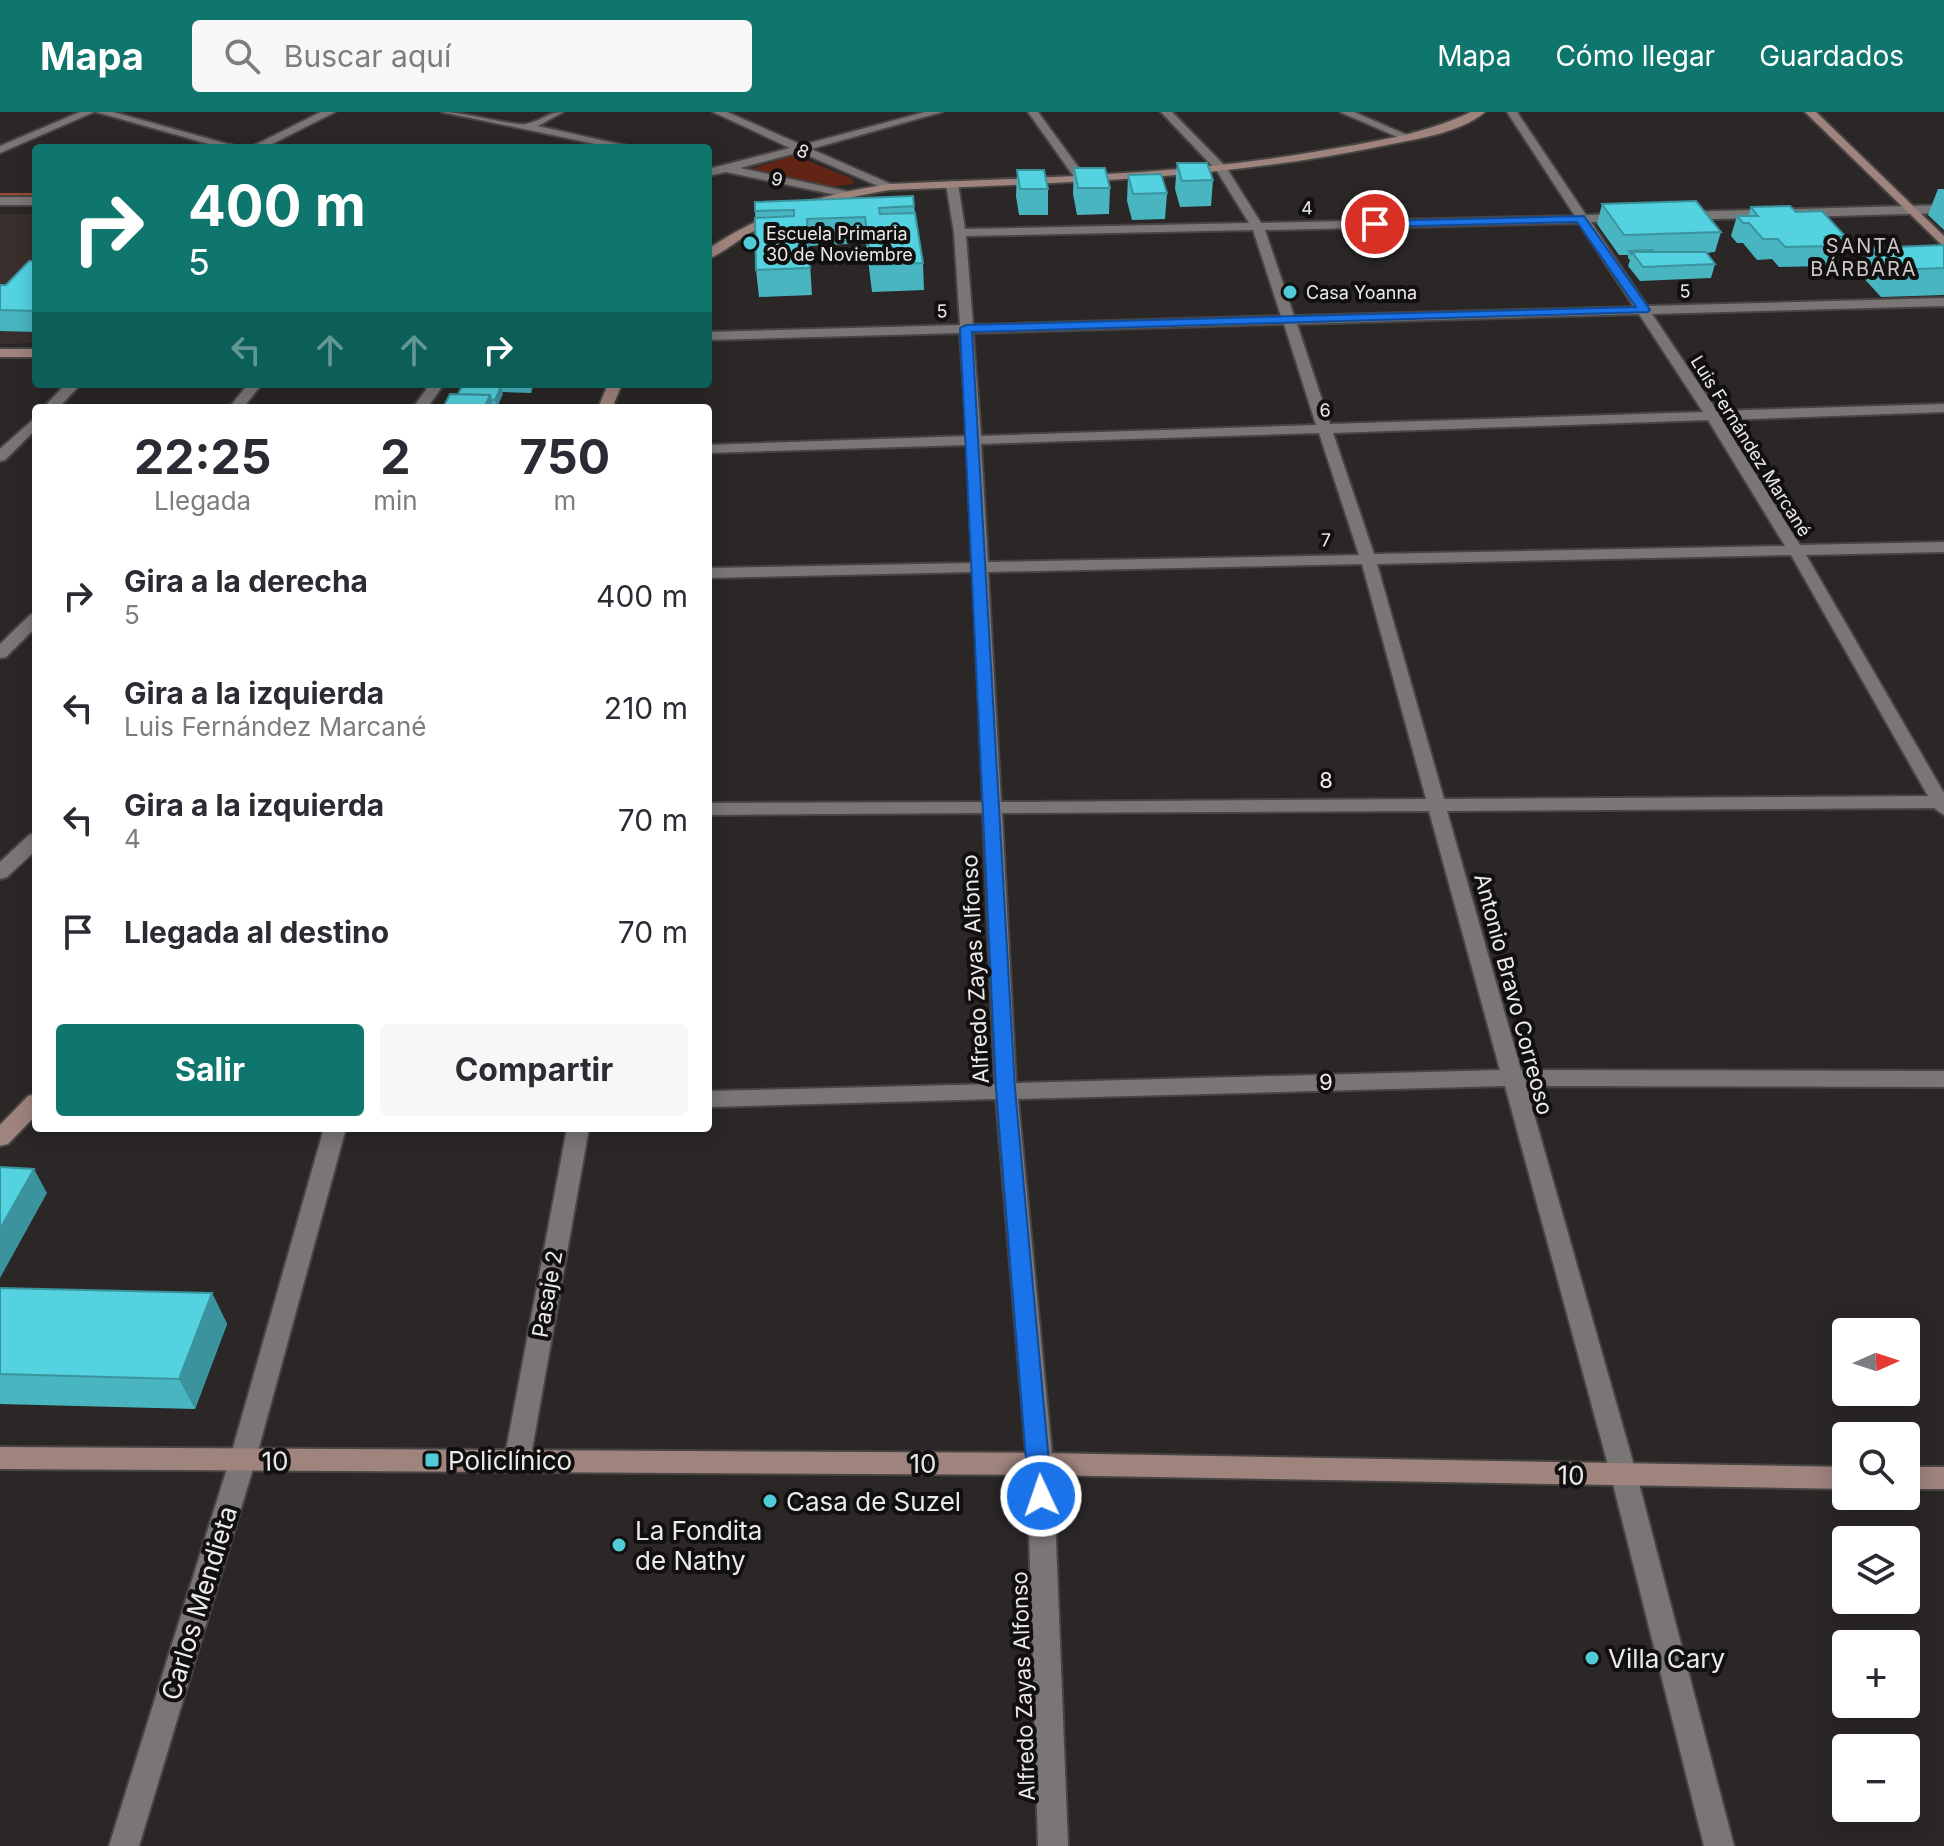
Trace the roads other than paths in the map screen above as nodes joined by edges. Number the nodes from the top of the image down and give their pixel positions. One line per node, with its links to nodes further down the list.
1 (89, 112): 20 (street)
2 (101, 112): 16 (street)
3 (330, 112): 17 (street)
4 (447, 112): 14 (street)
5 (558, 112): 14 (street)
6 (718, 112): 19 (street, 8)
7 (937, 112): 19 (street)
8 (1033, 112): 25 (street)
9 (1166, 112): 23 (street)
10 (1345, 112): 15 (street)
11 (1480, 112): 15 (main road)
12 (1512, 112): 35 (street, Luis Fernández Marcané)
13 (1810, 112): 32 (main road)
14 (530, 126): 18 (street)
15 (1408, 138): 23 (main road)
16 (221, 144)
17 (263, 144)
18 (613, 144)
19 (798, 149): 22 (street); 27 (street, 8)
20 (0, 150)
21 (712, 166): 22 (street, 9)
22 (723, 168): 24 (street); 28 (street, 9)
23 (1222, 169): 25 (main road); 36 (street, Antonio Bravo Correoso)
24 (712, 172)
25 (1081, 179): 26 (main road)
26 (952, 184): 27 (main road); 37 (street, Alfredo Zayas Alfonso)
27 (889, 187): 28 (main road)
28 (846, 194): 39 (main road)
29 (0, 201): 30 (street)
30 (32, 201)
31 (1944, 209): 32 (street)
32 (1912, 210): 34 (street); 38 (main road)
33 (1643, 217): 35 (street, 4)
34 (1659, 217)
35 (1580, 219): 36 (street, 4); 41 (street, Luis Fernández Marcané)
36 (1258, 227): 37 (street, 4); 42 (street, Antonio Bravo Correoso)
37 (960, 233): 43 (street, Alfredo Zayas Alfonso)
38 (1944, 243)
39 (712, 252)
40 (1944, 302): 41 (street, 5)
41 (1644, 310): 42 (street, 5); 52 (street, Luis Fernández Marcané)
42 (1290, 319): 43 (street, 5); 54 (street, Antonio Bravo Correoso)
43 (966, 328): 44 (street, 5); 55 (street, Alfredo Zayas Alfonso)
44 (712, 336)
45 (0, 353): 46 (main road)
46 (32, 353)
47 (70, 388): 49 (street)
48 (252, 388): 50 (street)
49 (54, 404)
50 (239, 404)
51 (1944, 408): 52 (street, 6)
52 (1713, 416): 54 (street, 6); 59 (street, Luis Fernández Marcané)
53 (32, 425): 57 (street)
54 (1324, 428): 55 (street, 6); 60 (street, Antonio Bravo Correoso)
55 (974, 440): 56 (street, 6); 61 (street, Alfredo Zayas Alfonso)
56 (712, 449)
57 (0, 457)
58 (1944, 547): 59 (street, 7)
59 (1795, 549): 60 (street, 7); 66 (street, Luis Fernández Marcané)
60 (1368, 559): 61 (street, 7); 65 (street, Antonio Bravo Correoso)
61 (979, 566): 62 (street, 7); 67 (street, Alfredo Zayas Alfonso)
62 (712, 573)
63 (32, 622): 64 (street)
64 (0, 653)
65 (1438, 803): 66 (street, 8); 67 (street, 8); 71 (street, Antonio Bravo Correoso)
66 (1943, 804)
67 (990, 805): 68 (street, 8); 73 (street, Alfredo Zayas Alfonso)
68 (712, 809)
69 (32, 843): 70 (street)
70 (0, 873)
71 (1511, 1078): 72 (street, 9); 73 (street, 9); 83 (street, Antonio Bravo Correoso)
72 (1944, 1079)
73 (1006, 1089): 74 (street, 9); 82 (street, Alfredo Zayas Alfonso)
74 (712, 1099)
75 (32, 1107): 76 (main road)
76 (17, 1127)
77 (334, 1132): 81 (street, Carlos Mendieta)
78 (577, 1132): 80 (street, Pasaje 2)
79 (0, 1458): 81 (main road, 10)
80 (517, 1461): 81 (main road, 10); 82 (main road, 10)
81 (242, 1462): 87 (street, Carlos Mendieta)
82 (1040, 1464): 83 (main road, 10); 88 (street, Alfredo Zayas Alfonso)
83 (1624, 1476): 84 (main road, 10); 89 (street, Antonio Bravo Correoso)
84 (1832, 1478)
85 (1920, 1478): 86 (main road)
86 (1944, 1478)
87 (124, 1846)
88 (1053, 1846)
89 (1719, 1846)

